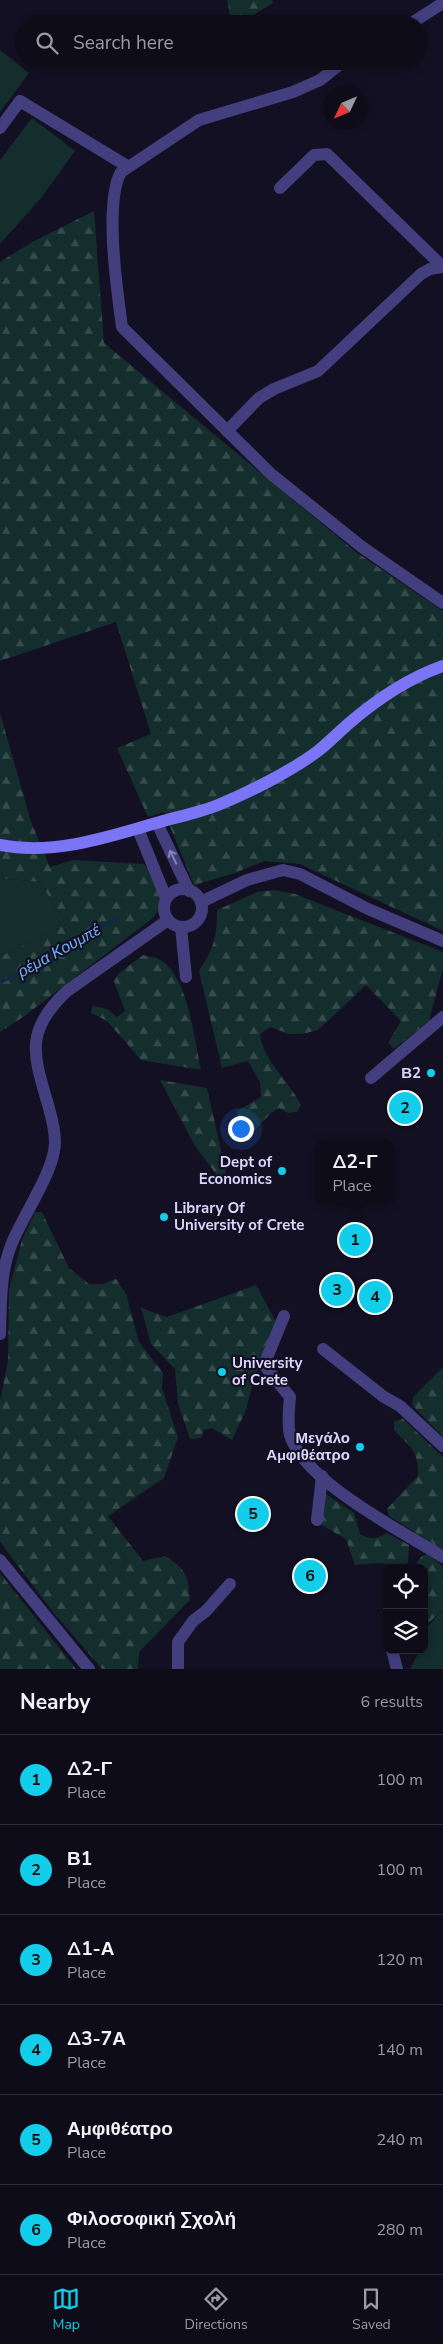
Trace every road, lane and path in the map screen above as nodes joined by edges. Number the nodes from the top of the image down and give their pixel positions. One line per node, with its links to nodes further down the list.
1 (443, 3): 2 (street)
2 (424, 15)
3 (333, 70): 5 (street)
4 (0, 128): 5 (street)
5 (127, 166): 7 (street)
6 (280, 188): 7 (street)
7 (227, 431): 8 (street)
8 (443, 603)
9 (443, 666): 10 (street)
10 (157, 823): 11 (street); 13 (street, one-way to 10)
11 (138, 829): 12 (street); 14 (street)
12 (0, 845)
13 (189, 891): 14 (street); 15 (street)
14 (166, 898): 16 (street)
15 (200, 902): 17 (street); 18 (street)
16 (168, 920): 17 (street); 23 (street)
17 (181, 927): 19 (street)
18 (443, 941)
19 (186, 977)
20 (443, 1017): 21 (street)
21 (371, 1078)
22 (284, 1316): 26 (street)
23 (0, 1334)
24 (323, 1349): 25 (street)
25 (443, 1446)
26 (322, 1476): 27 (street); 28 (street)
27 (317, 1520)
28 (443, 1557)
29 (0, 1560): 32 (street)
30 (230, 1584): 33 (street)
31 (393, 1654): 34 (street)
32 (89, 1669)
33 (178, 1669)
34 (397, 1669)

